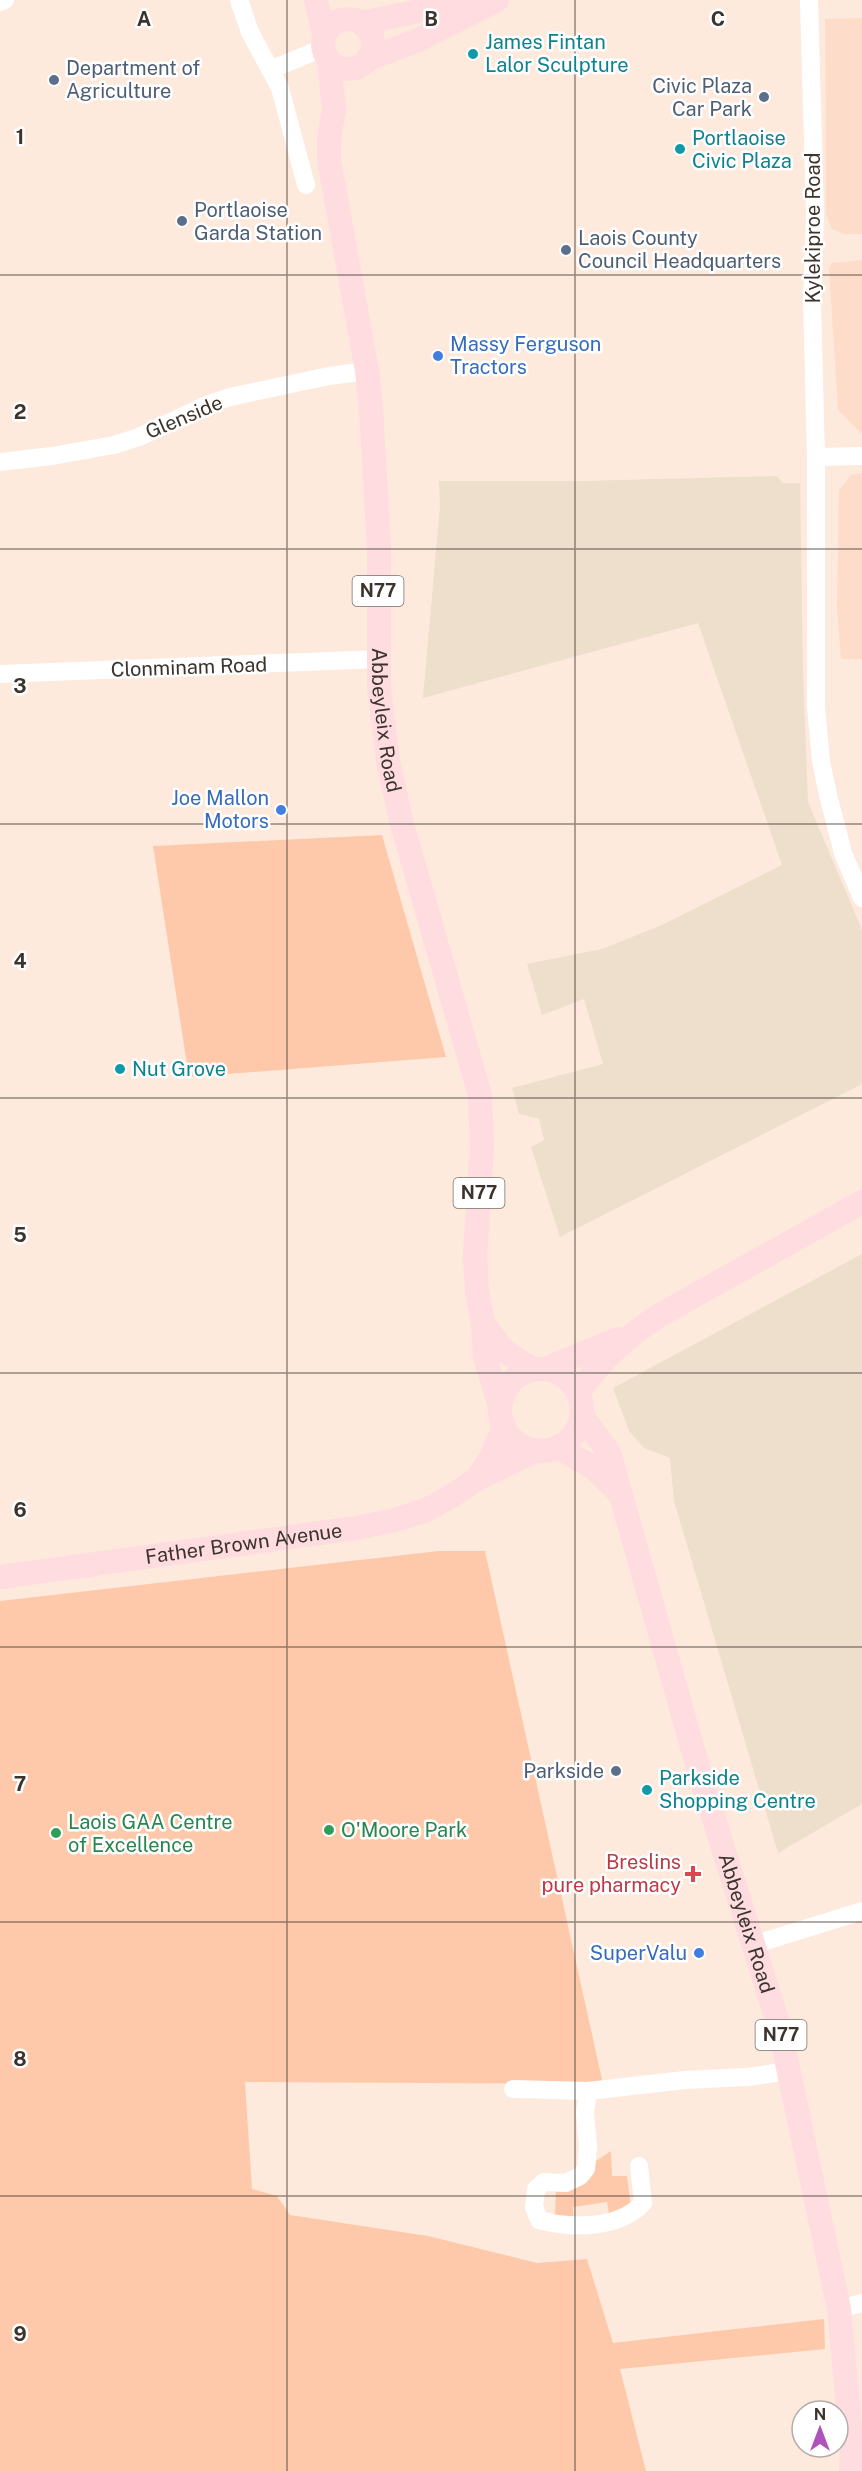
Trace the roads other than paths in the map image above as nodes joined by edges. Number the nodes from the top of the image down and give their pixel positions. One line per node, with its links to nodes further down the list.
1 (5, 0): 8 (street)
2 (239, 0): 12 (street)
3 (316, 0): 10 (main road)
4 (329, 0): 9 (main road)
5 (497, 0): 11 (main road)
6 (809, 0): 17 (street, Kylekiproe Road)
7 (465, 1): 9 (main road)
8 (0, 2)
9 (353, 21): 10 (main road); 11 (main road)
10 (325, 48): 11 (main road); 12 (street); 13 (main road, N77)
11 (363, 63): 13 (main road, N77)
12 (270, 70): 14 (street)
13 (334, 109): 15 (main road, Abbeyleix Road / N77)
14 (306, 185)
15 (367, 371): 18 (street, Glenside); 19 (main road, Abbeyleix Road / N77)
16 (862, 456): 17 (street)
17 (816, 457): 21 (street, Kylekiproe Road)
18 (0, 462)
19 (379, 659): 20 (street, Clonminam Road); 23 (main road, Abbeyleix Road / N77)
20 (0, 674)
21 (862, 898)
22 (862, 1202): 24 (main road)
23 (483, 1323): 25 (main road, Abbeyleix Road / N77); 27 (main road, Abbeyleix Road / N77)
24 (631, 1334): 25 (main road); 26 (main road)
25 (539, 1369): 26 (main road, N77); 27 (main road)
26 (580, 1403): 28 (main road); 30 (main road, Abbeyleix Road / N77)
27 (502, 1416): 28 (main road, N77); 29 (main road, Father Brown Avenue)
28 (547, 1448): 29 (main road, Father Brown Avenue); 30 (main road, Abbeyleix Road / N77)
29 (477, 1479): 31 (main road, Father Brown Avenue)
30 (619, 1492): 33 (main road, Abbeyleix Road / N77)
31 (0, 1577)
32 (862, 1911): 33 (street)
33 (753, 1945): 34 (main road, Abbeyleix Road / N77)
34 (789, 2071): 36 (street); 38 (main road, Abbeyleix Road / N77)
35 (513, 2089): 36 (street)
36 (588, 2091): 37 (street)
37 (639, 2166)
38 (851, 2306): 39 (main road, Abbeyleix Road / N77)
39 (855, 2456)

